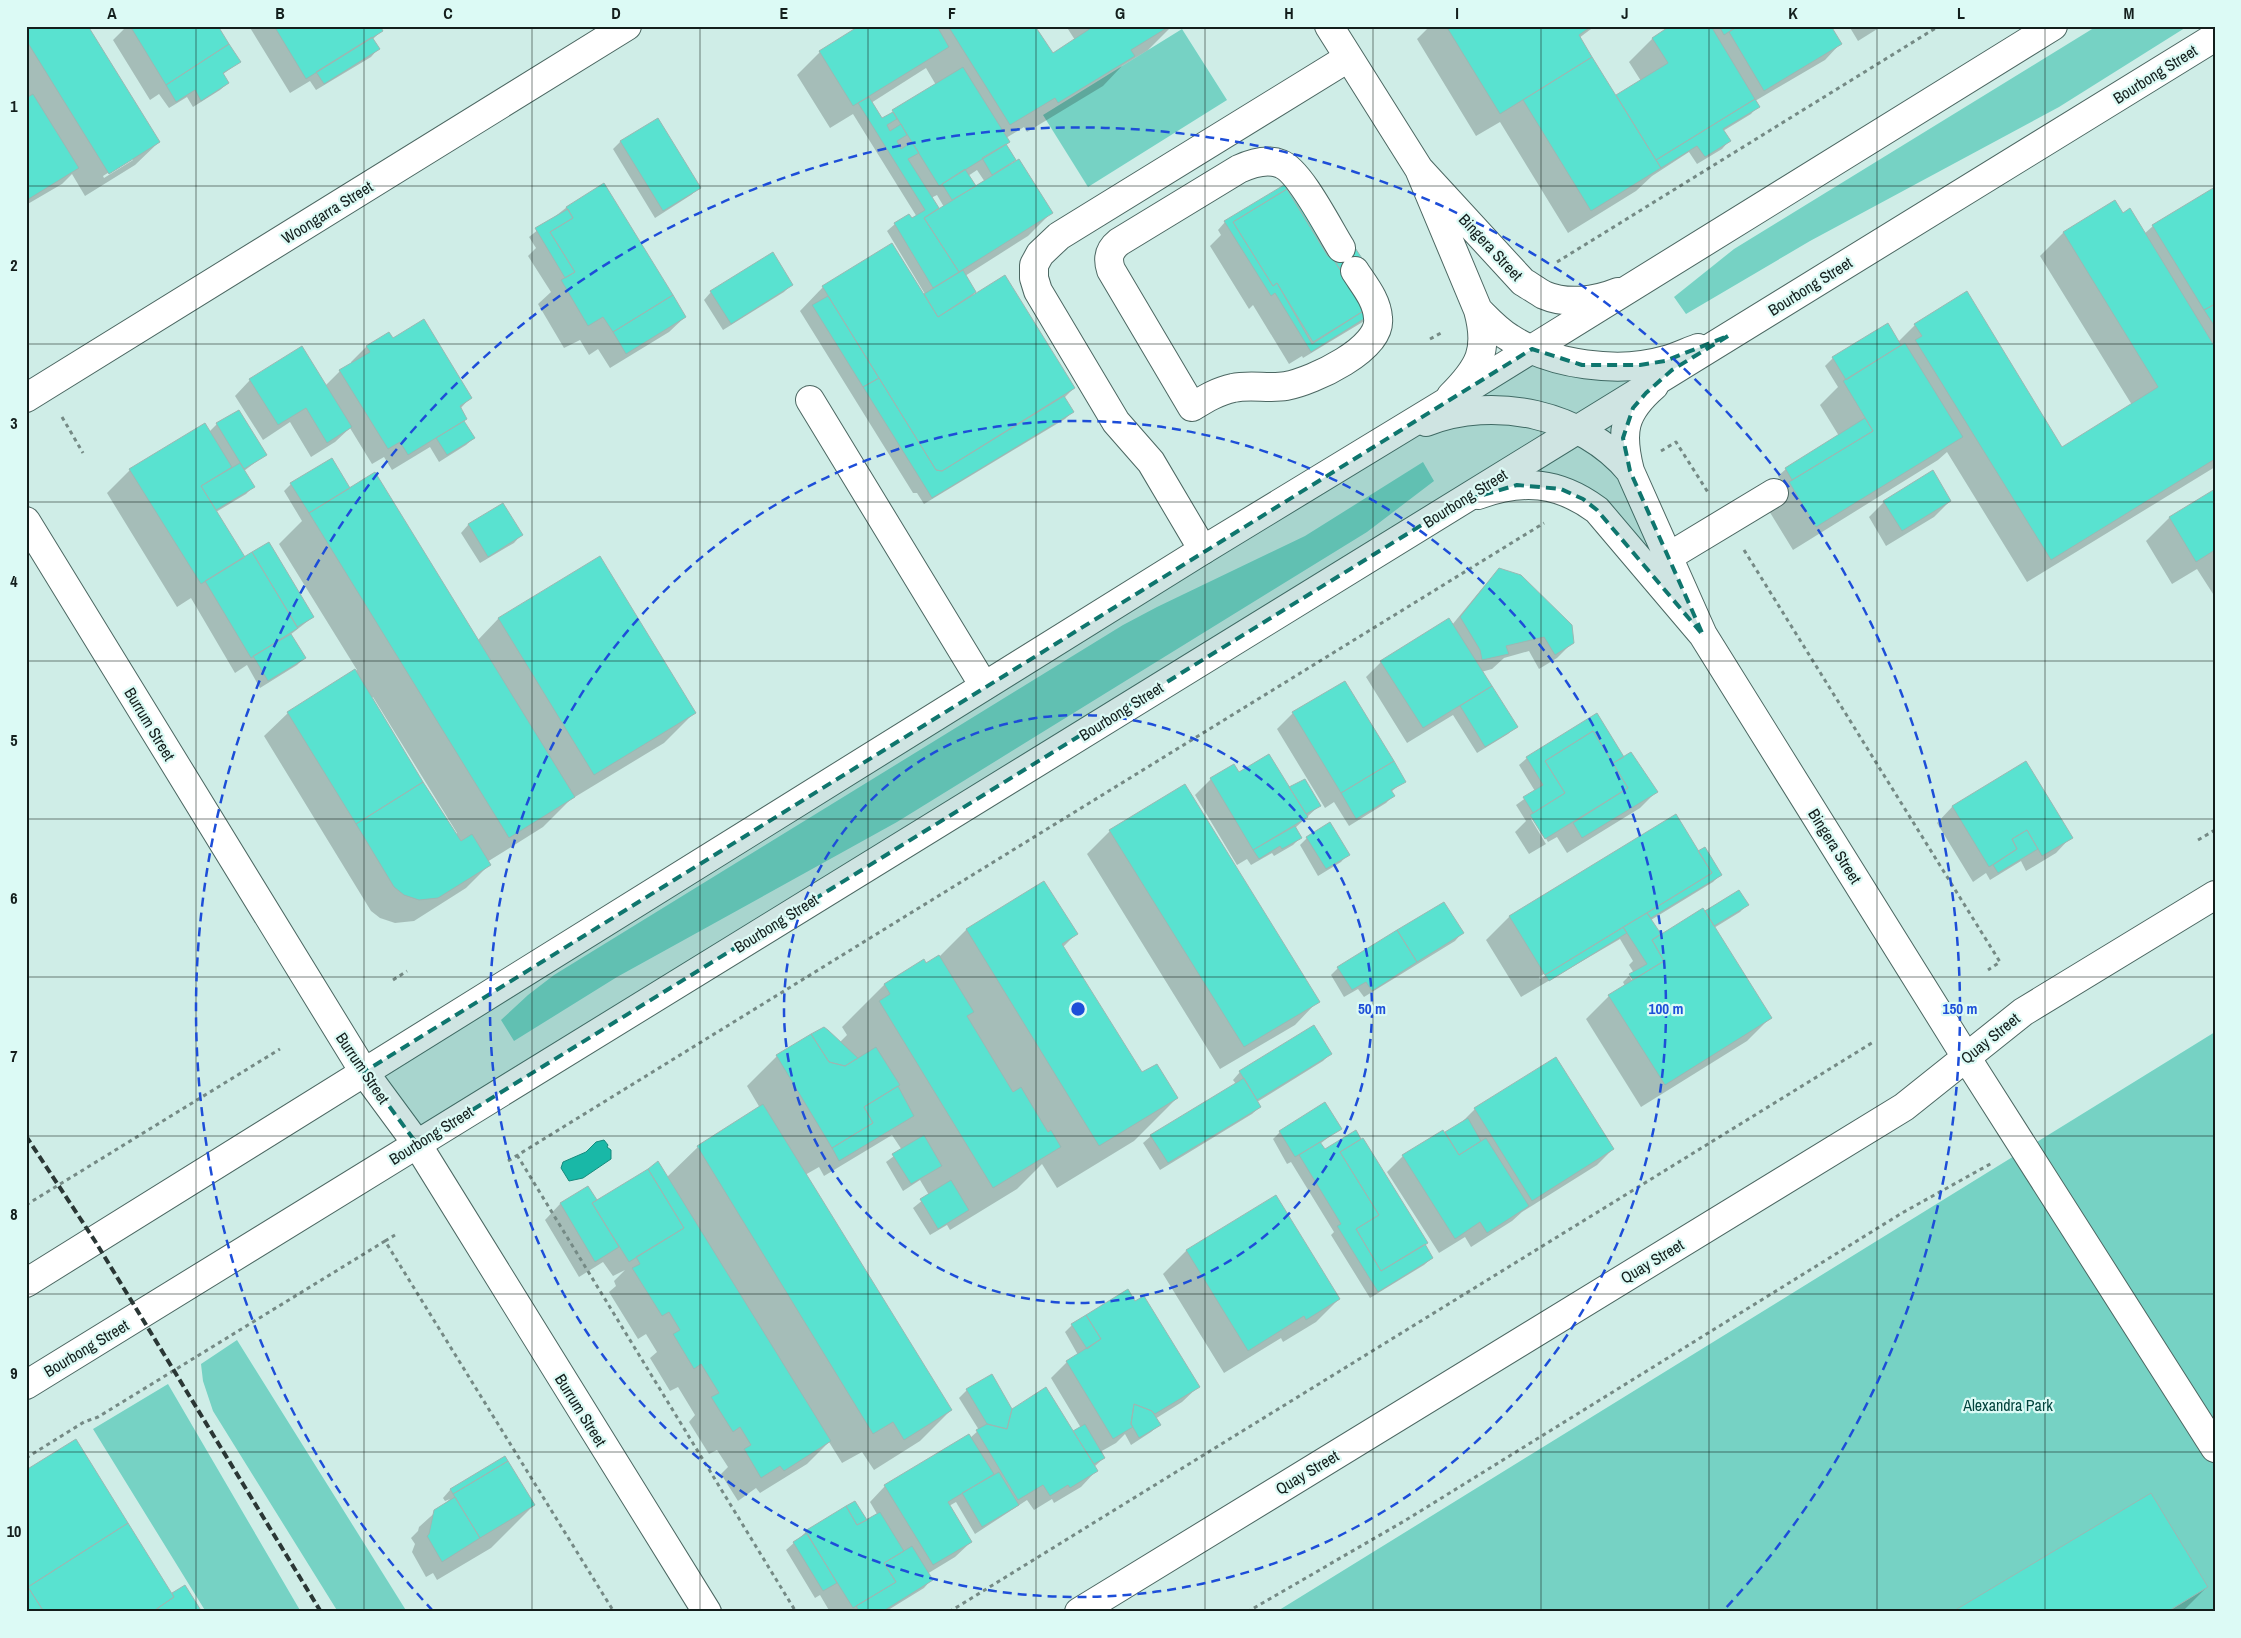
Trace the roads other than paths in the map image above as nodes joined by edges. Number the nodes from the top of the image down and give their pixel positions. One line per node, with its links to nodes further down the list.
1 (627, 26): 13 (street, Woongarra Street)
2 (1329, 26): 5 (street, Bingera Street)
3 (2053, 26): 7 (street)
4 (2215, 37): 9 (street, Bourbong Street)
5 (1348, 58): 6 (street, Bingera Street); 22 (street)
6 (1418, 169): 7 (street, Bingera Street); 8 (street, Bingera Street)
7 (1634, 285): 10 (street)
8 (1478, 310): 10 (street); 15 (street, Bingera Street)
9 (1728, 336): 10 (street); 11 (street, Bourbong Street)
10 (1532, 349): 15 (street)
11 (1672, 370): 16 (street, Bourbong Street); 18 (street, Bingera Street)
12 (1236, 387): 12 (street)
13 (26, 398)
14 (810, 400): 25 (street)
15 (1443, 404): 17 (street)
16 (1577, 430): 17 (street); 18 (street); 20 (street, Bourbong Street)
17 (1386, 439): 22 (street)
18 (1630, 471): 23 (street, Bingera Street)
19 (1774, 493): 23 (street)
20 (1459, 502): 24 (street, Bingera Street); 29 (street, Bourbong Street)
21 (26, 521): 28 (street, Burrum Street)
22 (1203, 550): 25 (street)
23 (1668, 558): 24 (street, Bingera Street)
24 (1704, 635): 27 (street, Bingera Street)
25 (984, 686): 28 (street)
26 (2215, 896): 27 (street, Quay Street)
27 (1966, 1057): 32 (street, Bingera Street); 34 (street, Quay Street)
28 (364, 1072): 29 (street, Burrum Street); 30 (street)
29 (417, 1144): 31 (street, Bourbong Street); 33 (street, Burrum Street)
30 (26, 1283)
31 (26, 1385)
32 (2215, 1448)
33 (707, 1612)
34 (1079, 1612)

